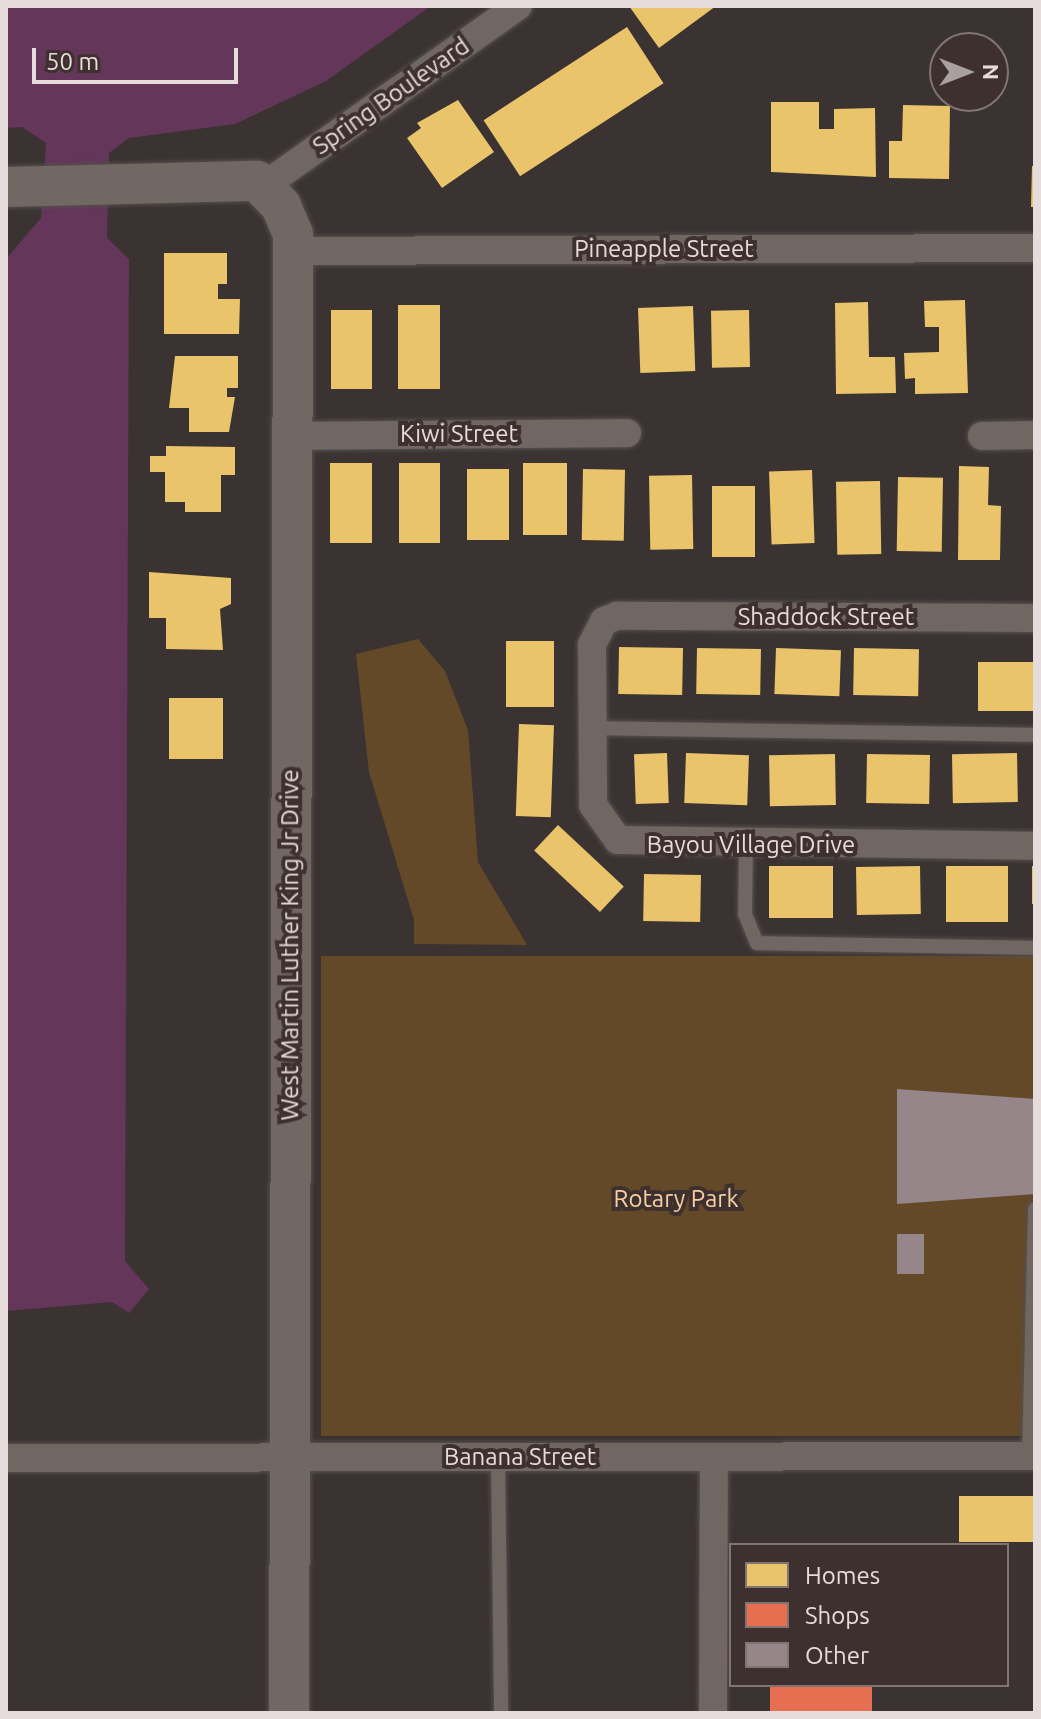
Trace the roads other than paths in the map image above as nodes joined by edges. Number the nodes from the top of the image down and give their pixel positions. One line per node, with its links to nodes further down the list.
1 (518, 6): 2 (street, Spring Boulevard)
2 (265, 185): 3 (street); 5 (street, West Martin Luther King Jr Drive)
3 (21, 187)
4 (1035, 248): 5 (street, Pineapple Street)
5 (293, 251): 8 (street, West Martin Luther King Jr Drive)
6 (627, 433): 8 (street, Kiwi Street)
7 (1035, 435): 9 (street)
8 (292, 436): 18 (street, West Martin Luther King Jr Drive)
9 (982, 436)
10 (617, 616): 11 (street, Shaddock Street); 12 (street, Bayou Village Drive)
11 (1035, 618)
12 (592, 728): 13 (lane); 14 (street, Bayou Village Drive)
13 (1035, 735)
14 (746, 845): 15 (street, Bayou Village Drive); 16 (lane)
15 (1035, 846)
16 (1035, 948)
17 (1035, 1209): 20 (lane)
18 (288, 1456): 19 (street, Banana Street); 22 (street, Banana Street); 23 (street, West Martin Luther King Jr Drive)
19 (498, 1456): 21 (street, Banana Street); 24 (lane)
20 (1032, 1456): 21 (street, Banana Street)
21 (714, 1457): 25 (street)
22 (6, 1458)
23 (289, 1713)
24 (501, 1713)
25 (713, 1713)

